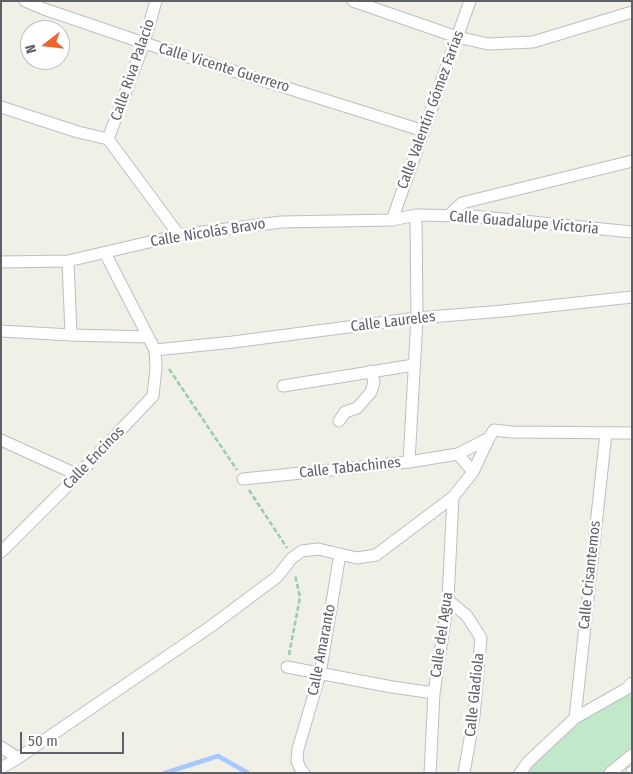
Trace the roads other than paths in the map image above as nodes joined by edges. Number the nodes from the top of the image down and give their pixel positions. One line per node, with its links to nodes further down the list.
1 (25, 1): 5 (street, Calle Vicente Guerrero)
2 (156, 1): 8 (street, Calle Riva Palacio)
3 (353, 1): 7 (street)
4 (470, 1): 7 (street, Calle Valentín Gómez Farías)
5 (45, 5): 8 (street, Calle Vicente Guerrero)
6 (632, 12): 7 (street)
7 (457, 36): 10 (street, Calle Valentín Gómez Farías)
8 (144, 43): 10 (street, Calle Vicente Guerrero); 11 (street, Calle Riva Palacio)
9 (1, 107): 11 (street)
10 (424, 131): 15 (street, Calle Valentín Gómez Farías)
11 (108, 139): 17 (street)
12 (631, 160): 14 (street)
13 (416, 215): 14 (street, Calle Guadalupe Victoria); 15 (street, Calle Nicolás Bravo); 22 (street)
14 (448, 216): 16 (street, Calle Guadalupe Victoria)
15 (392, 220): 17 (street, Calle Nicolás Bravo)
16 (632, 232)
17 (179, 235): 18 (street, Calle Nicolás Bravo)
18 (104, 253): 19 (street, Calle Nicolás Bravo); 25 (street)
19 (68, 261): 20 (street, Calle Nicolás Bravo); 24 (street)
20 (1, 262)
21 (632, 297): 22 (street, Calle Laureles)
22 (417, 318): 26 (street, Calle Laureles); 27 (street)
23 (1, 331): 24 (street)
24 (71, 335): 25 (street)
25 (147, 337): 26 (street)
26 (155, 350): 38 (street, Calle Encinos)
27 (414, 365): 28 (street); 36 (street)
28 (371, 371): 29 (street); 30 (street)
29 (283, 386)
30 (339, 421)
31 (606, 432): 32 (street, Calle Tabachines); 33 (street, Calle Tabachines); 48 (street, Calle Crisantemos)
32 (632, 433)
33 (489, 438): 35 (street, Calle Tabachines); 37 (street)
34 (1, 440): 38 (street)
35 (458, 454): 36 (street, Calle Tabachines); 37 (street)
36 (409, 462): 39 (street, Calle Tabachines)
37 (473, 472): 40 (street)
38 (78, 475): 41 (street, Calle Encinos)
39 (243, 479)
40 (453, 497): 42 (street); 43 (street, Calle del Agua)
41 (1, 552)
42 (340, 554): 45 (street, Calle Amaranto); 51 (street)
43 (448, 600): 47 (street, Calle del Agua); 55 (street, Calle Gladiola)
44 (287, 666): 45 (street)
45 (320, 674): 47 (street); 53 (street, Calle Amaranto)
46 (632, 683): 48 (street)
47 (434, 693): 54 (street, Calle del Agua)
48 (575, 718): 56 (street)
49 (1, 747): 51 (street)
50 (632, 756): 57 (street)
51 (18, 758): 52 (street)
52 (1, 768)
53 (304, 773)
54 (430, 773)
55 (464, 773)
56 (520, 773)
57 (610, 773)

